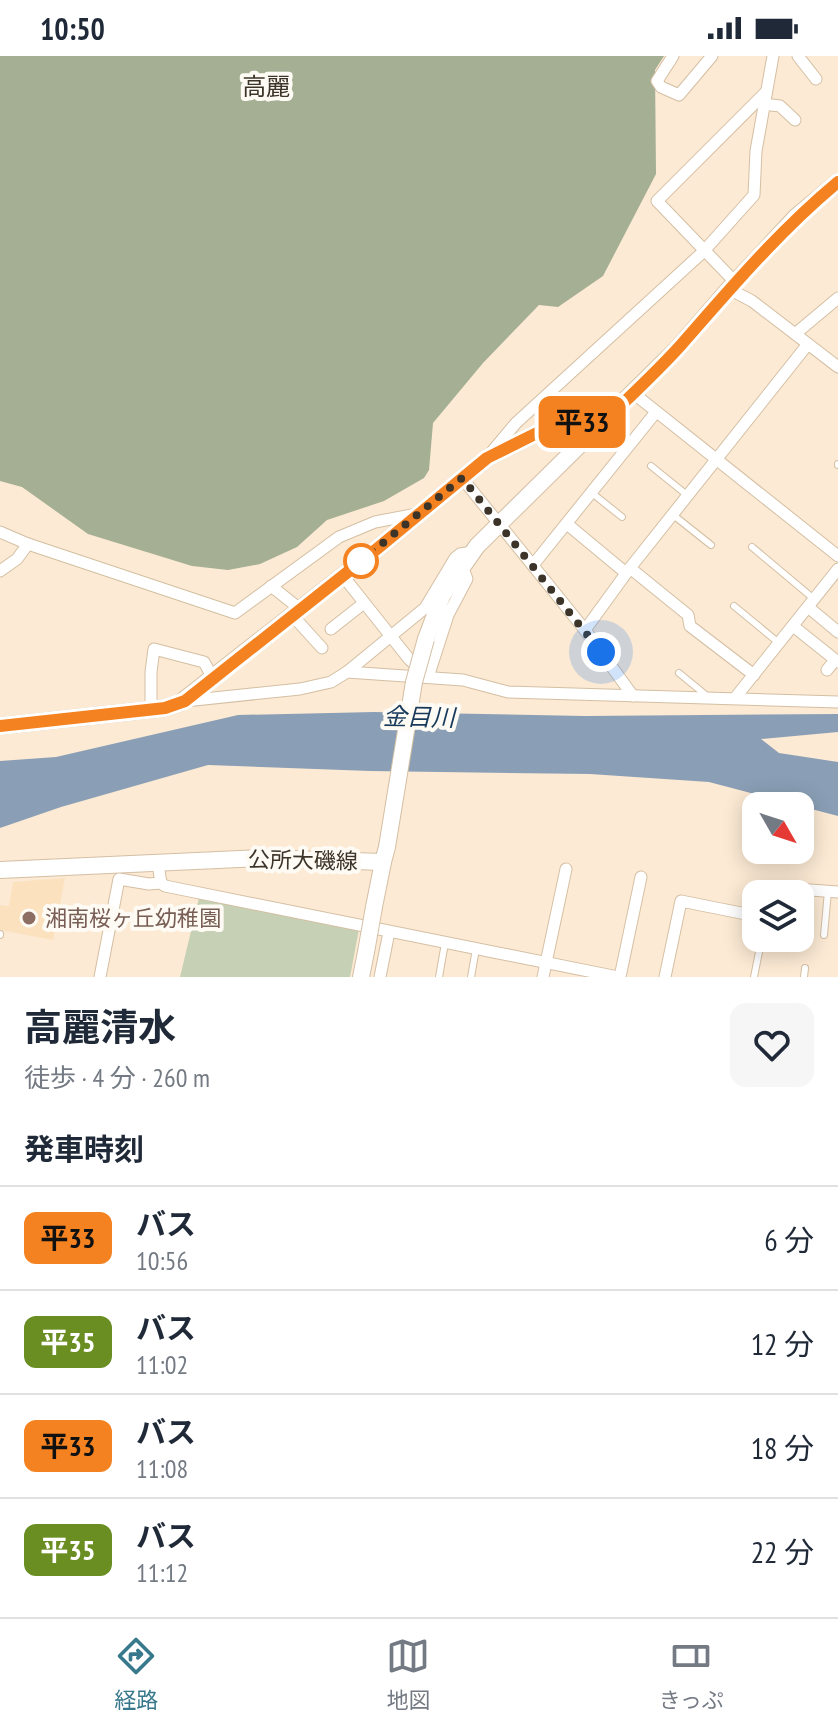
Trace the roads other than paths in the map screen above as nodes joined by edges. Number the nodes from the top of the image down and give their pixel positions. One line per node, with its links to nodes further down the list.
1 (673, 56): 2 (street)
2 (712, 56)
3 (773, 56): 6 (street)
4 (798, 56): 5 (street)
5 (816, 79)
6 (764, 98): 7 (street); 9 (street); 9 (street)
7 (795, 120)
8 (838, 182): 10 (main road, 公所大磯線)
9 (703, 252): 10 (street); 18 (street)
10 (732, 285): 12 (street); 15 (main road, 公所大磯線)
11 (838, 298): 12 (street)
12 (795, 334): 13 (street)
13 (808, 344): 14 (street); 19 (street)
14 (838, 367)
15 (633, 393): 16 (street); 17 (main road, 公所大磯線)
16 (656, 412): 19 (street); 22 (street)
17 (593, 432): 18 (main road); 27 (main road, 公所大磯線)
18 (487, 458): 21 (main road)
19 (718, 459): 23 (street); 33 (street)
20 (651, 466): 23 (lane)
21 (462, 478): 24 (main road); 27 (street)
22 (592, 493): 26 (lane); 28 (street)
23 (687, 495): 25 (street)
24 (421, 513): 39 (main road); 40 (street)
25 (672, 514): 31 (lane); 37 (street)
26 (622, 517)
27 (498, 524): 34 (main road, 公所大磯線); 35 (street)
28 (567, 524): 35 (street); 37 (street)
29 (0, 532): 30 (street)
30 (28, 544): 36 (street); 40 (street)
31 (711, 545)
32 (752, 547): 42 (lane)
33 (838, 556)
34 (468, 559): 49 (street); 56 (street); 65 (main road, 公所大磯線, bridge)
35 (533, 565): 47 (street)
36 (0, 571)
37 (628, 571): 47 (street); 55 (street)
38 (837, 572): 42 (street)
39 (343, 576): 41 (street); 44 (main road)
40 (271, 586): 44 (street)
41 (364, 603): 46 (street); 49 (street)
42 (811, 603): 45 (street); 48 (street)
43 (734, 606): 50 (lane)
44 (296, 612): 51 (street); 57 (main road)
45 (793, 626): 50 (street); 52 (street)
46 (331, 629)
47 (585, 630): 58 (street)
48 (838, 632)
49 (391, 636): 53 (street); 56 (street)
50 (779, 643): 55 (street)
51 (322, 648)
52 (833, 664)
53 (347, 672): 56 (street); 61 (street)
54 (679, 673): 59 (lane)
55 (754, 675): 60 (street)
56 (428, 677): 58 (street)
57 (213, 678): 61 (main road); 63 (street)
58 (633, 696): 59 (street)
59 (709, 698): 60 (street)
60 (735, 698): 62 (street)
61 (185, 701): 63 (main road)
62 (838, 702)
63 (151, 709): 64 (main road)
64 (0, 726)
65 (385, 855): 66 (main road, 公所大磯線); 81 (main road, bridge)
66 (158, 864): 68 (main road, 公所大磯線); 70 (street)
67 (566, 869): 78 (street)
68 (0, 870)
69 (641, 877): 86 (street)
70 (161, 883): 73 (street); 80 (street)
71 (833, 892): 74 (lane)
72 (742, 913): 87 (street)
73 (389, 932): 75 (street); 82 (street)
74 (824, 935)
75 (445, 943): 76 (street); 83 (lane)
76 (476, 949): 78 (street); 84 (lane)
77 (759, 952): 88 (lane)
78 (546, 963): 85 (street); 86 (street)
79 (805, 968): 89 (lane)
80 (100, 977)
81 (361, 977)
82 (380, 977)
83 (439, 977)
84 (471, 977)
85 (543, 977)
86 (619, 977)
87 (665, 977)
88 (754, 977)
89 (804, 977)

